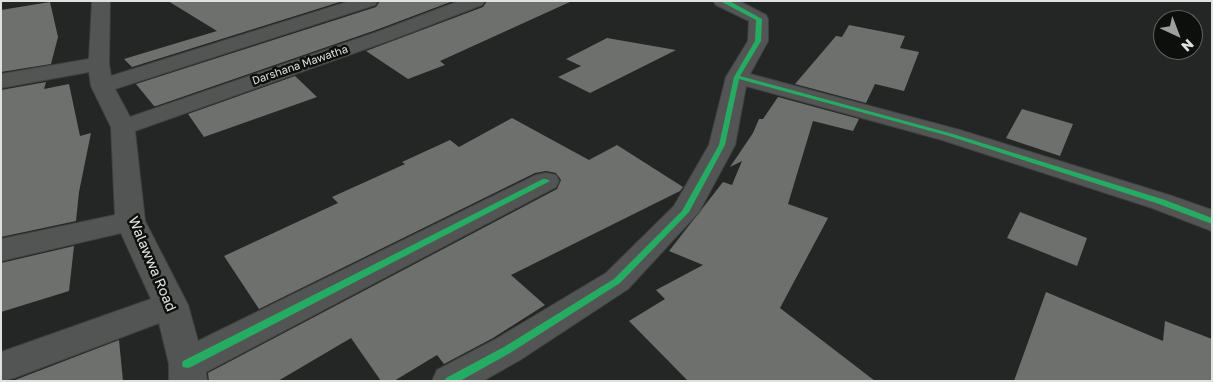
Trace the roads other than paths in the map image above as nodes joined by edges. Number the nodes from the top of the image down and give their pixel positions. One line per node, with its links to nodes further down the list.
1 (101, 1): 5 (street, Walawwa Road)
2 (369, 1): 5 (street)
3 (476, 1): 8 (street, Darshana Mawatha)
4 (722, 1): 6 (street)
5 (101, 75): 7 (street); 8 (street, Walawwa Road)
6 (737, 77): 11 (street); 16 (street)
7 (1, 81)
8 (123, 127): 10 (street, Walawwa Road)
9 (546, 181): 15 (street)
10 (130, 220): 12 (street); 13 (street, Walawwa Road)
11 (1212, 221)
12 (1, 250)
13 (171, 305): 14 (street); 15 (street, Walawwa Road)
14 (1, 367)
15 (187, 372)
16 (450, 381)

